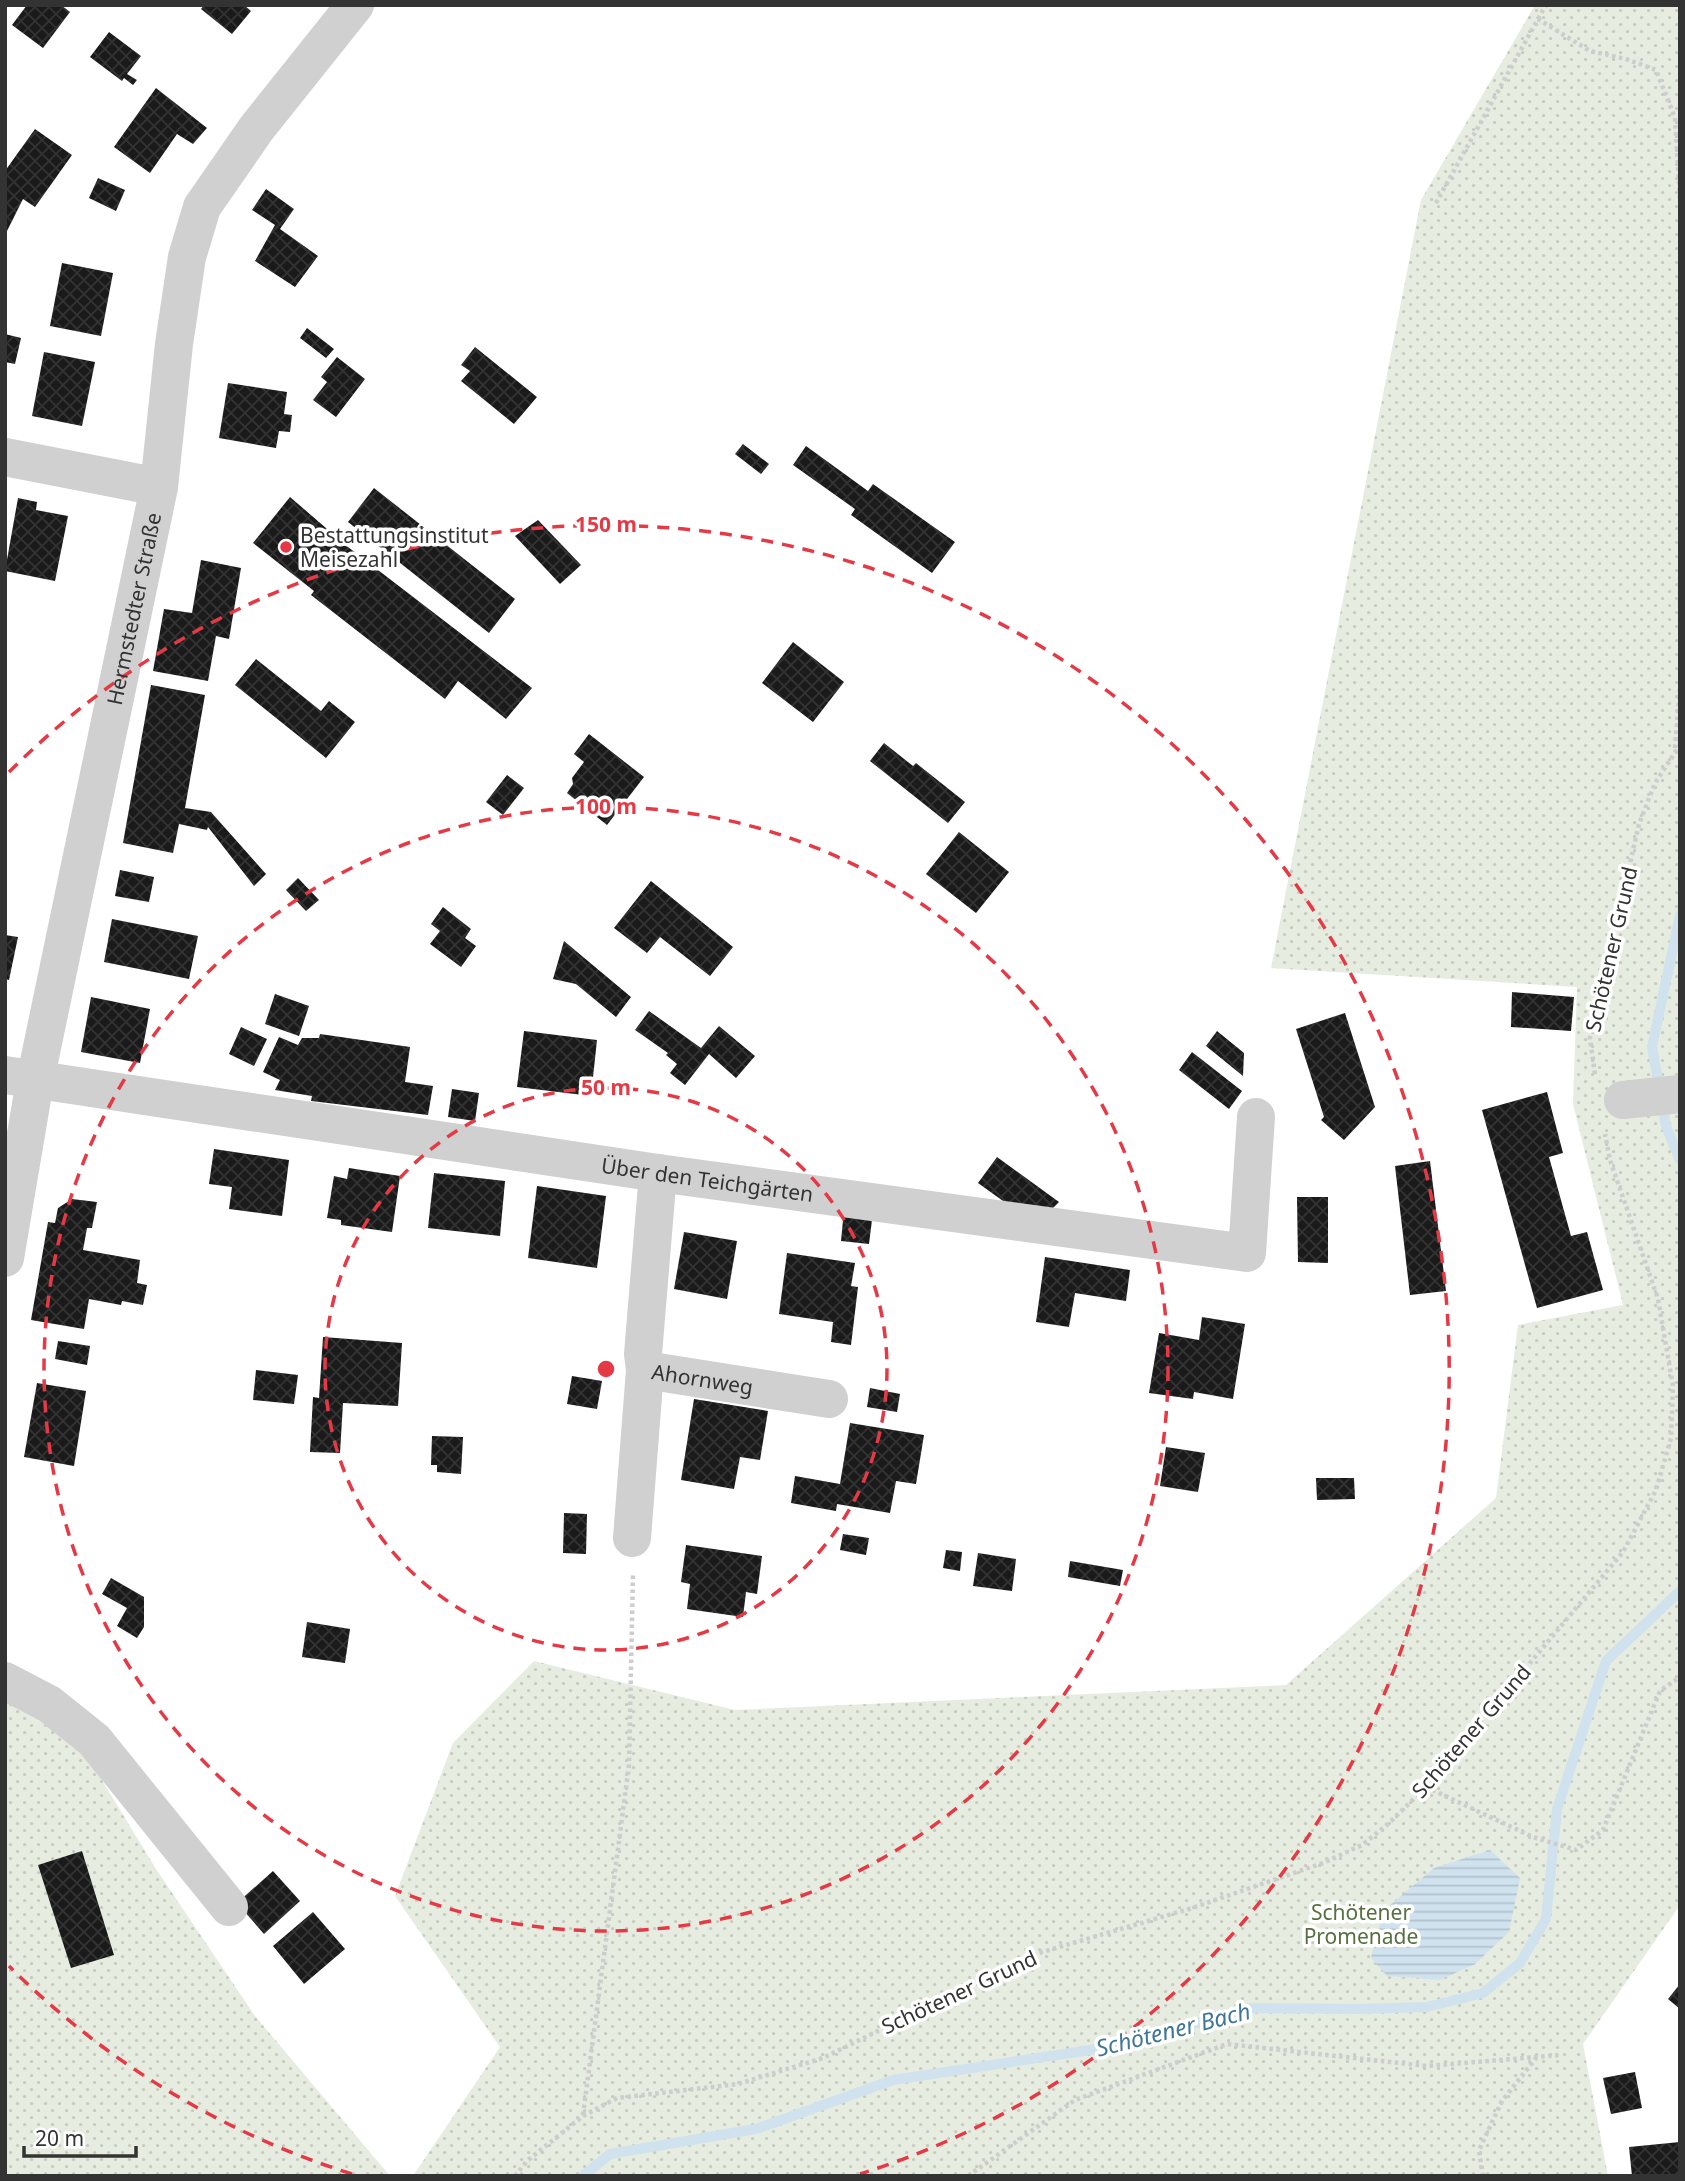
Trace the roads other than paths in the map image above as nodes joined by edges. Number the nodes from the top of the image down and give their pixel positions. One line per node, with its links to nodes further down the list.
1 (355, 5): 3 (street, Hermstedter Straße)
2 (5, 457): 3 (street)
3 (159, 487): 4 (street, Hermstedter Straße)
4 (20, 1078): 8 (street, Über den Teichgärten); 9 (street, Hermstedter Straße)
5 (1680, 1094): 6 (street)
6 (1607, 1099)
7 (1256, 1117): 8 (street, Über den Teichgärten)
8 (658, 1173): 10 (street, Ahornweg)
9 (5, 1258)
10 (645, 1370): 11 (street, Ahornweg); 12 (street)
11 (829, 1399)
12 (632, 1538)
13 (5, 1681): 14 (street)
14 (229, 1907)

